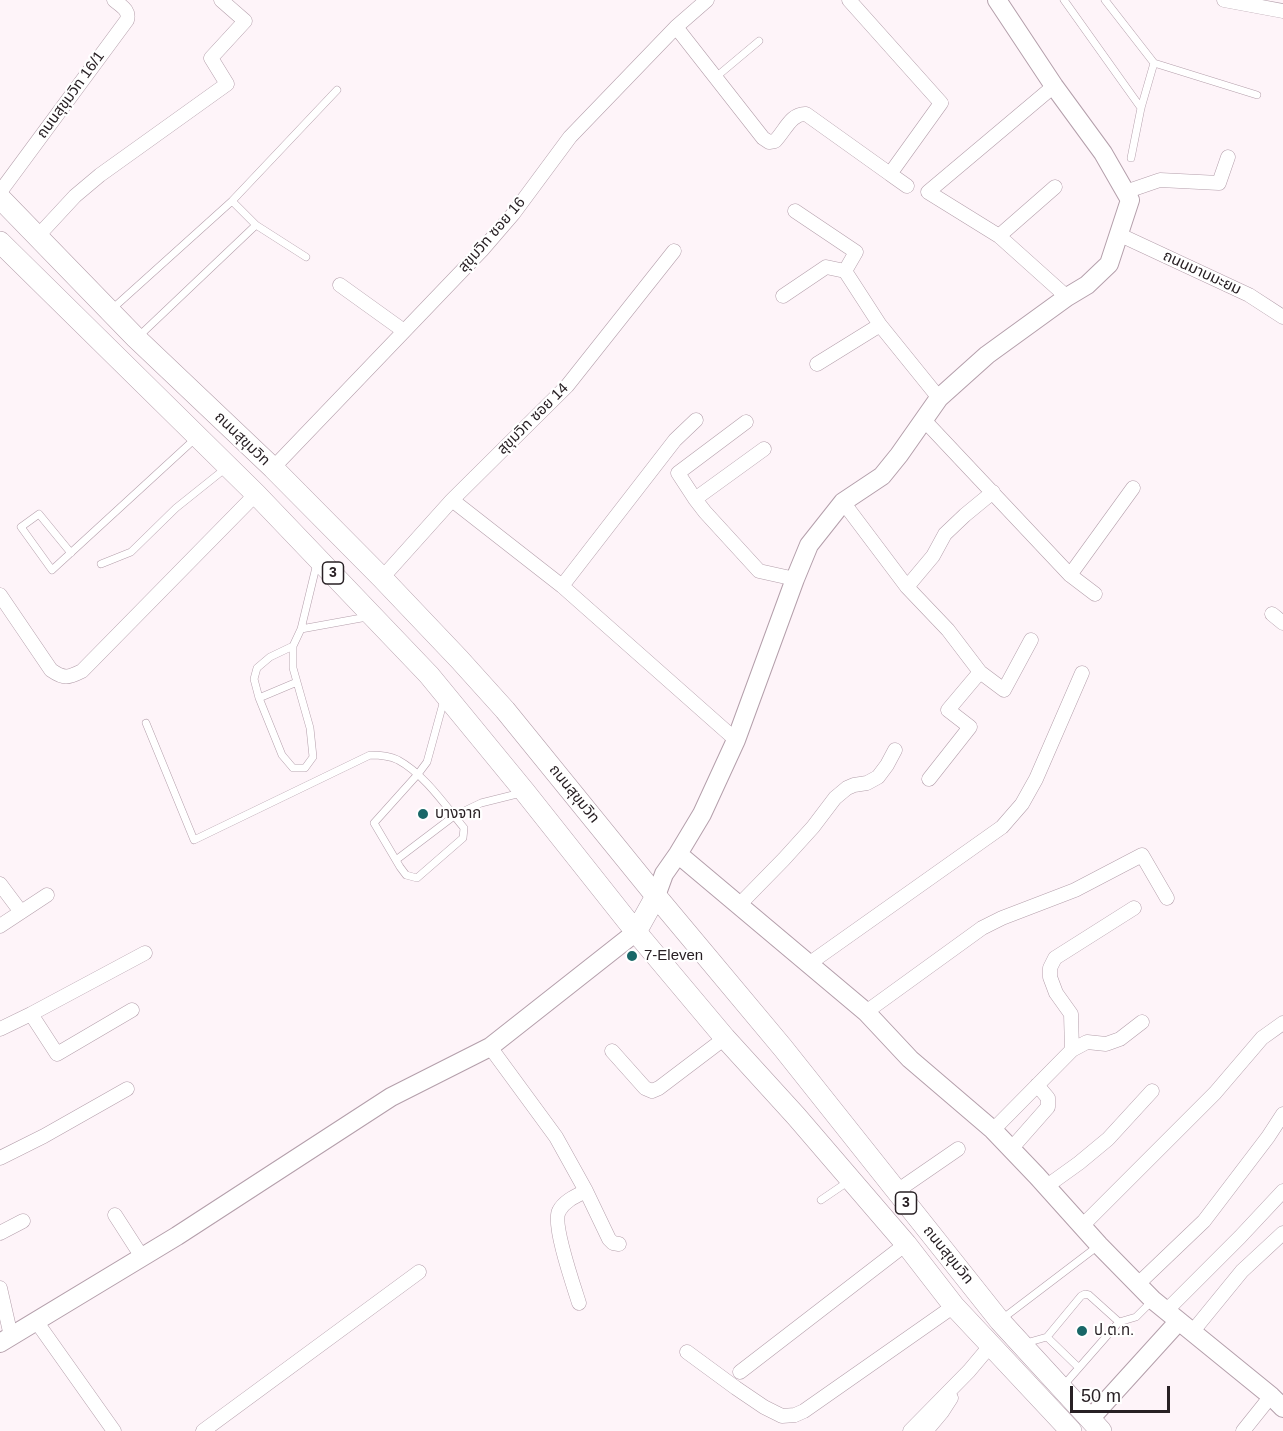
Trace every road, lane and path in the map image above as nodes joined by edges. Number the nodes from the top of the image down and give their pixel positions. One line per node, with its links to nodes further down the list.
1 (114, 0): 24 (street, ถนนสุขุมวิท 16/1)
2 (221, 0): 32 (street)
3 (706, 0): 11 (street, สุขุมวิท ซอย 16)
4 (849, 0): 21 (street)
5 (1064, 0): 18 (lane)
6 (1105, 0): 13 (lane)
7 (1224, 0): 8 (street)
8 (1261, 3): 10 (street)
9 (1003, 4): 15 (street)
10 (1283, 11)
11 (676, 27): 14 (street); 43 (street, สุขุมวิท ซอย 16)
12 (759, 41): 14 (lane)
13 (1154, 63): 17 (lane); 18 (lane)
14 (716, 77): 21 (street)
15 (1054, 86): 25 (street); 31 (street)
16 (338, 90): 27 (lane)
17 (1257, 95)
18 (1141, 108): 20 (lane)
19 (1228, 157): 25 (street)
20 (1131, 158)
21 (890, 174): 22 (street)
22 (907, 186)
23 (1055, 187): 31 (street)
24 (0, 192)
25 (1125, 192): 30 (street)
26 (0, 198): 32 (main road, ถนนสุขุมวิท / 3)
27 (232, 201): 29 (lane); 40 (lane)
28 (795, 211): 36 (street)
29 (256, 225): 35 (lane); 44 (lane)
30 (1118, 234): 39 (street); 41 (street, ถนนมาบมะยม)
31 (999, 236): 39 (street)
32 (37, 237): 40 (main road, ถนนสุขุมวิท / 3)
33 (2, 249): 50 (main road, ถนนสุขุมวิท / 3)
34 (674, 251): 58 (street, สุขุมวิท ซอย 14)
35 (306, 257)
36 (845, 271): 38 (street); 42 (street)
37 (340, 285): 43 (street)
38 (783, 296)
39 (1067, 297): 46 (street)
40 (109, 311): 44 (main road, ถนนสุขุมวิท / 3)
41 (1283, 317)
42 (880, 325): 45 (street); 46 (street)
43 (404, 331): 53 (street, สุขุมวิท ซอย 16)
44 (136, 338): 53 (main road, ถนนสุขุมวิท / 3)
45 (817, 364)
46 (939, 398): 48 (street)
47 (696, 420): 66 (street)
48 (924, 420): 55 (street); 59 (street)
49 (746, 422): 57 (street)
50 (198, 436): 52 (main road, ถนนสุขุมวิท / 3); 60 (lane)
51 (764, 448): 57 (street)
52 (228, 466): 56 (main road, ถนนสุขุมวิท / 3); 62 (lane)
53 (273, 468): 64 (main road, ถนนสุขุมวิท / 3)
54 (1133, 488): 63 (street)
55 (993, 492): 63 (street); 67 (street)
56 (256, 494): 61 (main road, ถนนสุขุมวิท / 3); 69 (street)
57 (695, 499): 65 (street)
58 (452, 500): 64 (street, สุขุมวิท ซอย 14); 66 (street)
59 (843, 502): 65 (street); 67 (street)
60 (71, 553): 60 (lane)
61 (319, 558): 70 (main road, ถนนสุขุมวิท / 3); 71 (lane)
62 (101, 564)
63 (1070, 575): 68 (street)
64 (381, 578): 90 (main road, ถนนสุขุมวิท / 3)
65 (795, 579): 80 (street)
66 (562, 586): 80 (street)
67 (907, 587): 74 (street)
68 (1095, 594)
69 (0, 596)
70 (373, 615): 71 (lane); 77 (main road, ถนนสุขุมวิท / 3)
71 (301, 629): 73 (lane)
72 (1031, 640): 74 (street)
73 (292, 646): 76 (lane); 78 (lane)
74 (980, 672): 83 (street)
75 (1082, 673): 98 (street)
76 (297, 682): 78 (lane); 78 (lane)
77 (446, 694): 82 (lane); 84 (main road, ถนนสุขุมวิท / 3)
78 (259, 698)
79 (146, 723): 82 (lane)
80 (736, 740): 86 (street)
81 (895, 750): 92 (street)
82 (418, 774): 85 (lane); 87 (lane)
83 (929, 779)
84 (525, 792): 85 (lane); 96 (main road, ถนนสุขุมวิท / 3)
85 (454, 816): 87 (lane); 87 (lane)
86 (678, 854): 90 (street); 92 (street)
87 (396, 860)
88 (0, 884): 94 (street)
89 (47, 896): 94 (street)
90 (656, 896): 96 (main road); 120 (main road, ถนนสุขุมวิท / 3)
91 (1167, 898): 100 (street)
92 (739, 905): 98 (street)
93 (1134, 908): 107 (street)
94 (21, 912): 95 (street)
95 (0, 926)
96 (636, 932): 105 (main road, ถนนสุขุมวิท / 3); 106 (street)
97 (145, 953): 101 (street)
98 (810, 963): 100 (street)
99 (132, 1010): 101 (street)
100 (866, 1012): 113 (street)
101 (31, 1014): 104 (street)
102 (1142, 1022): 107 (street)
103 (1283, 1023): 125 (street)
104 (0, 1029)
105 (725, 1038): 108 (street); 117 (main road, ถนนสุขุมวิท / 3)
106 (490, 1047): 119 (street); 131 (street)
107 (1072, 1050): 109 (street)
108 (612, 1051)
109 (1037, 1085): 113 (street); 115 (street)
110 (127, 1089): 116 (street)
111 (1152, 1091): 118 (street)
112 (1283, 1114): 134 (street)
113 (993, 1130): 115 (street)
114 (958, 1149): 120 (street)
115 (1011, 1149): 118 (street)
116 (0, 1158)
117 (851, 1179): 122 (lane); 129 (main road, ถนนสุขุมวิท / 3)
118 (1047, 1186): 125 (street)
119 (586, 1191): 128 (street); 137 (street)
120 (897, 1191): 133 (main road, ถนนสุขุมวิท / 3)
121 (1283, 1191): 139 (street)
122 (821, 1200)
123 (115, 1215): 131 (street)
124 (23, 1221): 126 (street)
125 (1082, 1226): 130 (street)
126 (0, 1233)
127 (1283, 1233): 139 (street)
128 (620, 1244)
129 (906, 1244): 135 (main road, ถนนสุขุมวิท / 3); 150 (street)
130 (1099, 1245): 134 (street); 141 (lane)
131 (142, 1257): 140 (street)
132 (419, 1272): 155 (street)
133 (961, 1272): 135 (main road); 141 (main road, ถนนสุขุมวิท / 3)
134 (1138, 1284): 139 (street)
135 (940, 1287): 138 (main road, ถนนสุขุมวิท / 3)
136 (0, 1288): 144 (street)
137 (579, 1303)
138 (954, 1306): 146 (main road, ถนนสุขุมวิท / 3); 147 (street)
139 (1173, 1316): 142 (lane); 152 (street); 153 (street)
140 (36, 1321): 144 (street); 154 (street)
141 (1000, 1321): 145 (main road, ถนนสุขุมวิท / 3)
142 (1119, 1322): 143 (lane); 148 (lane)
143 (1047, 1337): 145 (lane); 148 (lane)
144 (6, 1339)
145 (1022, 1345): 151 (main road, ถนนสุขุมวิท / 3)
146 (990, 1346): 149 (street); 158 (main road, ถนนสุขุมวิท / 3)
147 (687, 1352)
148 (1078, 1367): 151 (lane)
149 (969, 1371): 156 (street); 157 (street)
150 (740, 1372)
151 (1061, 1388): 153 (main road, ถนนสุขุมวิท / 3)
152 (1279, 1403): 159 (street)
153 (1095, 1425)
154 (114, 1431)
155 (203, 1431)
156 (910, 1431)
157 (926, 1431)
158 (1071, 1431)
159 (1244, 1431)

